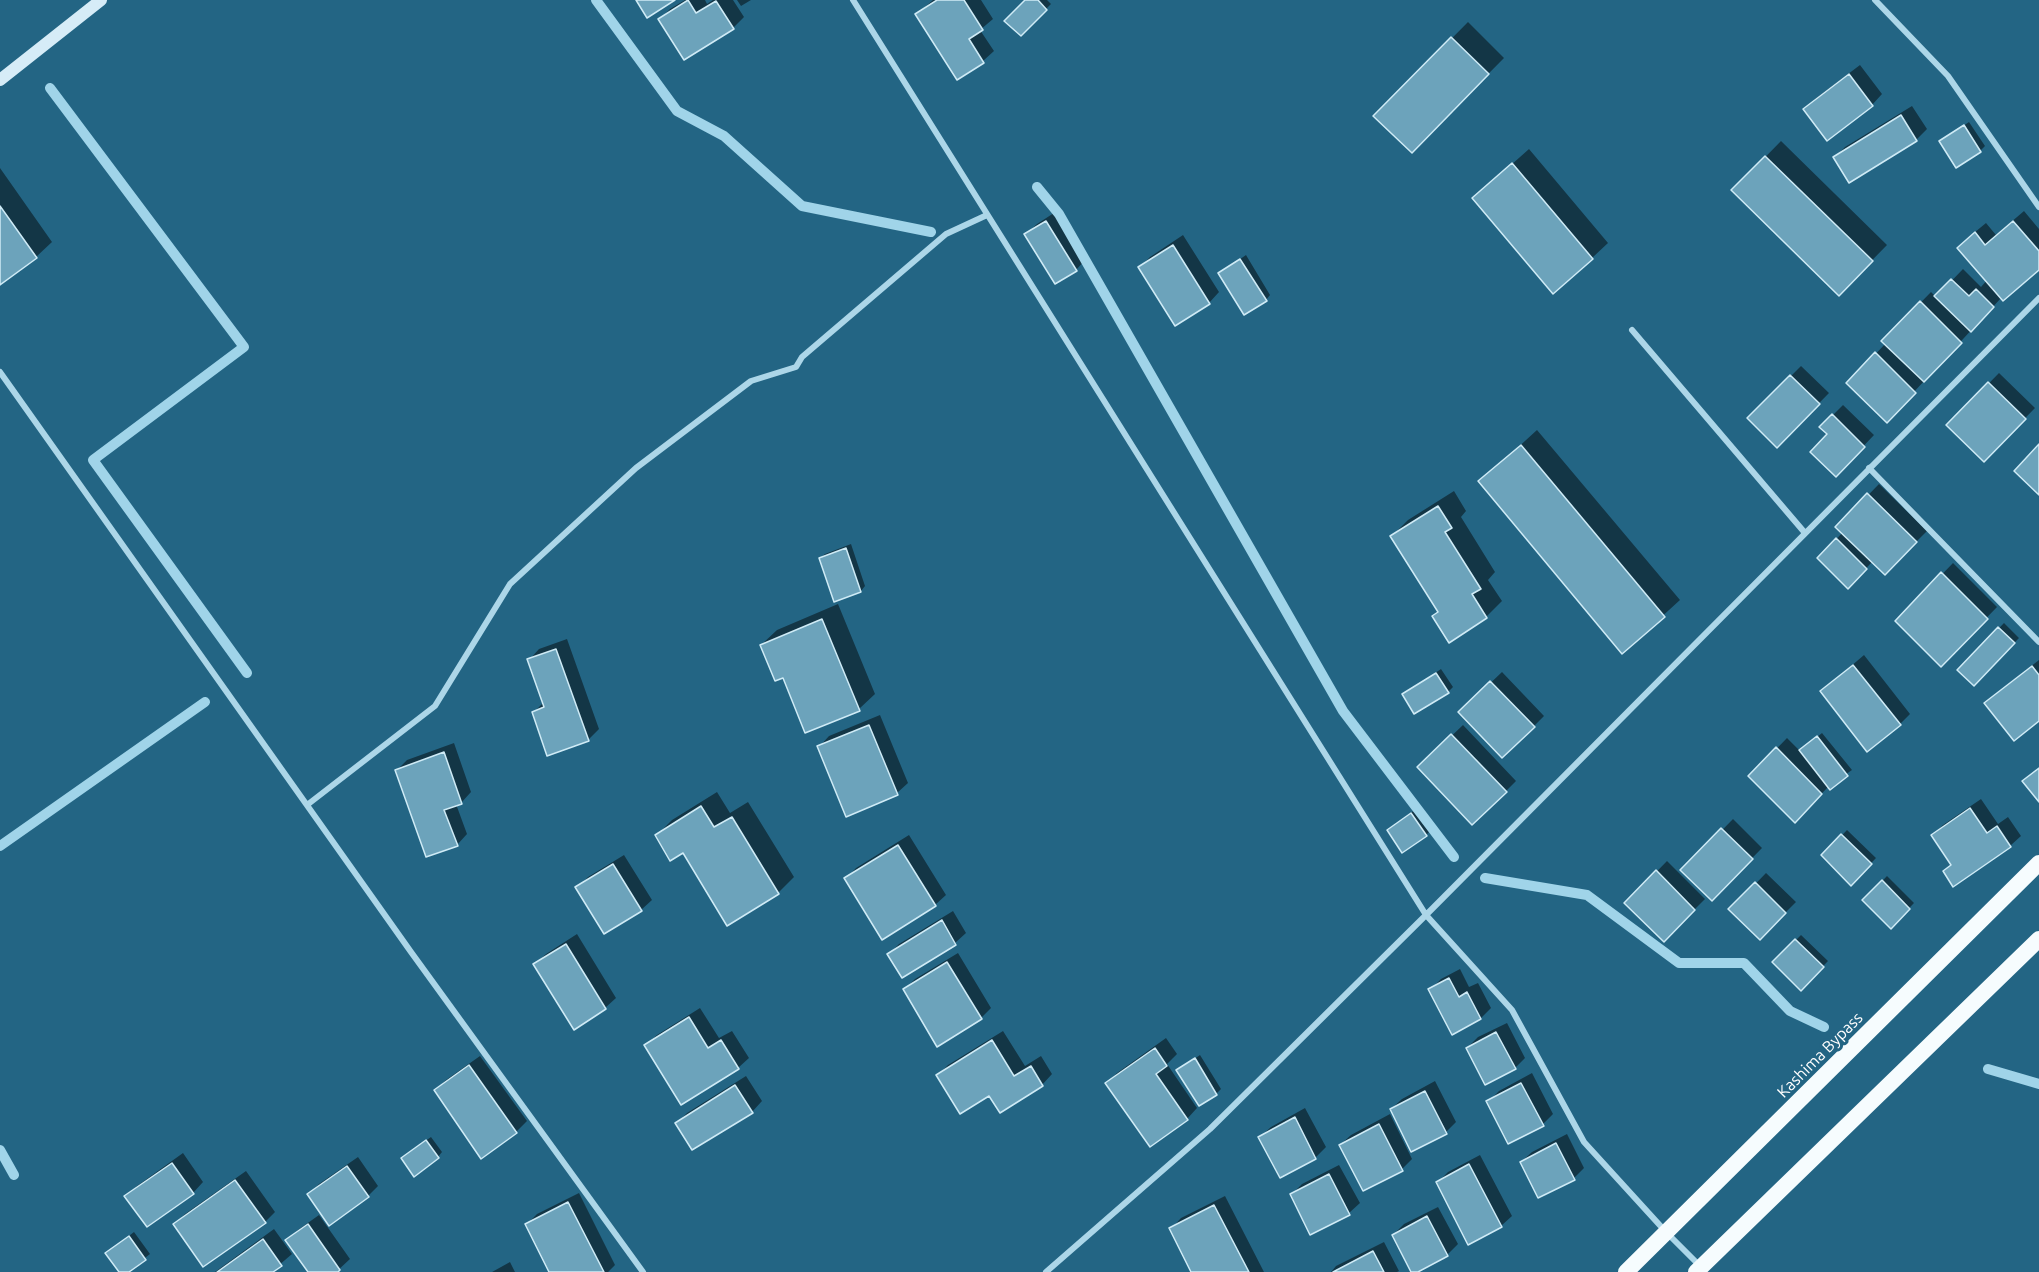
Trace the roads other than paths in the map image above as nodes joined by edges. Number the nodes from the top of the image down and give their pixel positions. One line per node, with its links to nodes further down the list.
1 (101, 0): 4 (main road)
2 (853, 0): 6 (street)
3 (1875, 0): 5 (street)
4 (0, 80)
5 (2039, 207)
6 (987, 215): 13 (street); 15 (street)
7 (2039, 298): 10 (street)
8 (1632, 330): 11 (street)
9 (0, 372): 13 (street)
10 (1869, 468): 11 (street); 12 (street)
11 (1805, 533): 15 (street)
12 (2039, 642)
13 (307, 805): 19 (street)
14 (2039, 863): 17 (highway, Kashima Bypass)
15 (1426, 915): 17 (street); 20 (street)
16 (2039, 939): 18 (highway)
17 (1666, 1232): 18 (street); 21 (highway, Kashima Bypass)
18 (1701, 1270)
19 (643, 1272)
20 (1046, 1272)
21 (1626, 1272)

